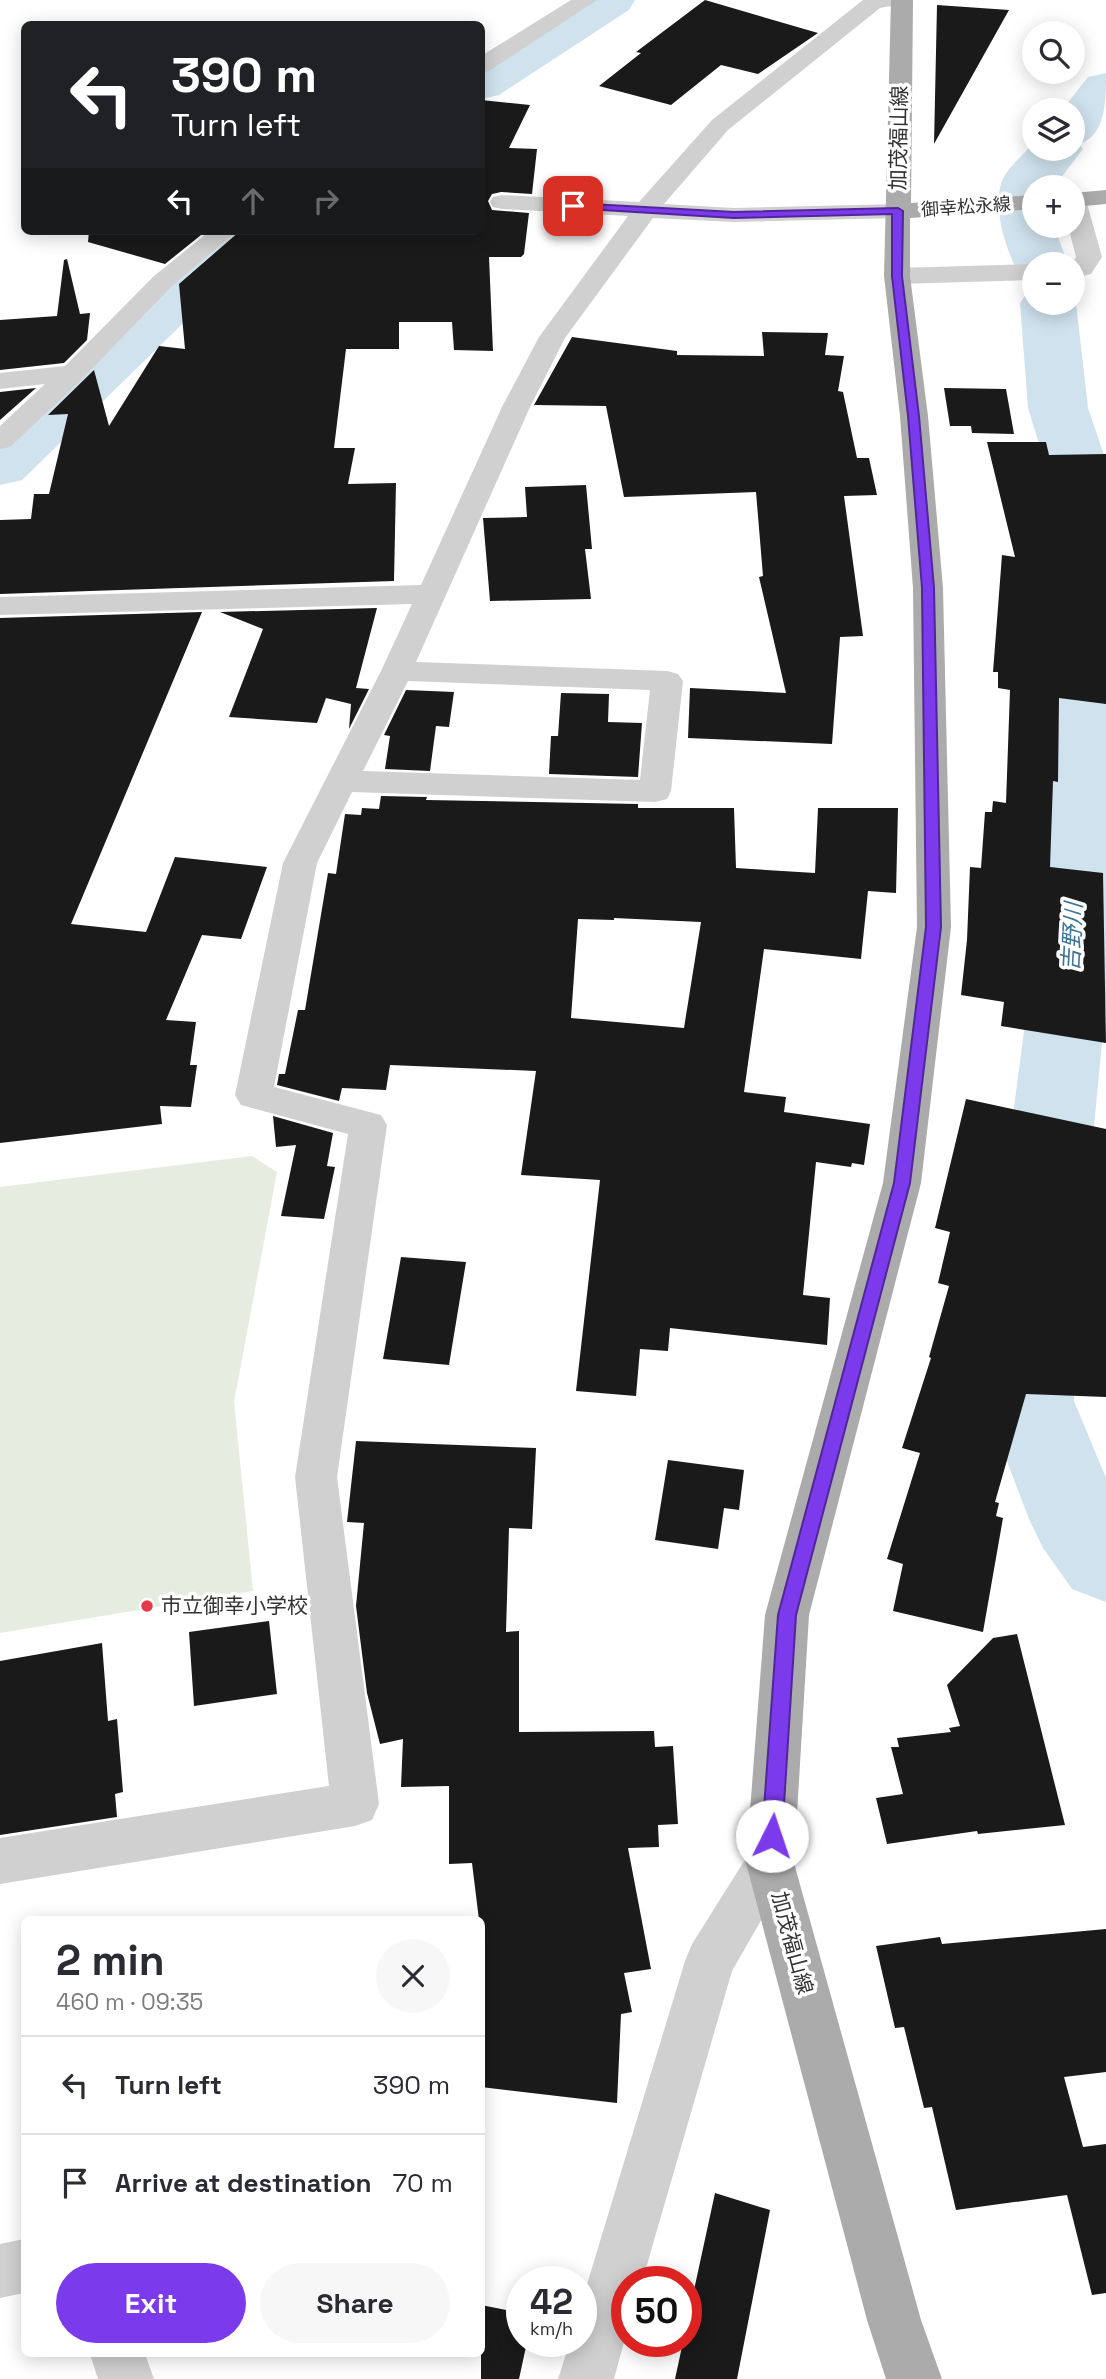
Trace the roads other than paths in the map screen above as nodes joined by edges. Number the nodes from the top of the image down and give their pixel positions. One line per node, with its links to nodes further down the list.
1 (586, 0): 4 (street)
2 (888, 0): 9 (street)
3 (902, 0): 10 (main road, 加茂福山線)
4 (485, 63)
5 (1106, 197): 6 (main road)
6 (1085, 199)
7 (502, 202): 9 (street)
8 (1022, 203): 10 (main road, 御幸松永線)
9 (645, 211): 10 (street); 19 (street)
10 (898, 211): 15 (main road, 加茂福山線)
11 (220, 235): 16 (street)
12 (1084, 238): 13 (street)
13 (1085, 264)
14 (1022, 272): 15 (street)
15 (897, 276): 24 (main road, 加茂福山線)
16 (73, 373): 17 (street); 18 (street)
17 (0, 381)
18 (0, 440)
19 (432, 594): 20 (street); 21 (street)
20 (0, 606)
21 (397, 671): 22 (street); 22 (street)
22 (341, 781): 23 (street)
23 (0, 1861)
24 (770, 1863): 29 (street); 30 (main road, 加茂福山線)
25 (21, 2267): 26 (street)
26 (0, 2272)
27 (119, 2357): 28 (street)
28 (126, 2379)
29 (586, 2379)
30 (914, 2379)

